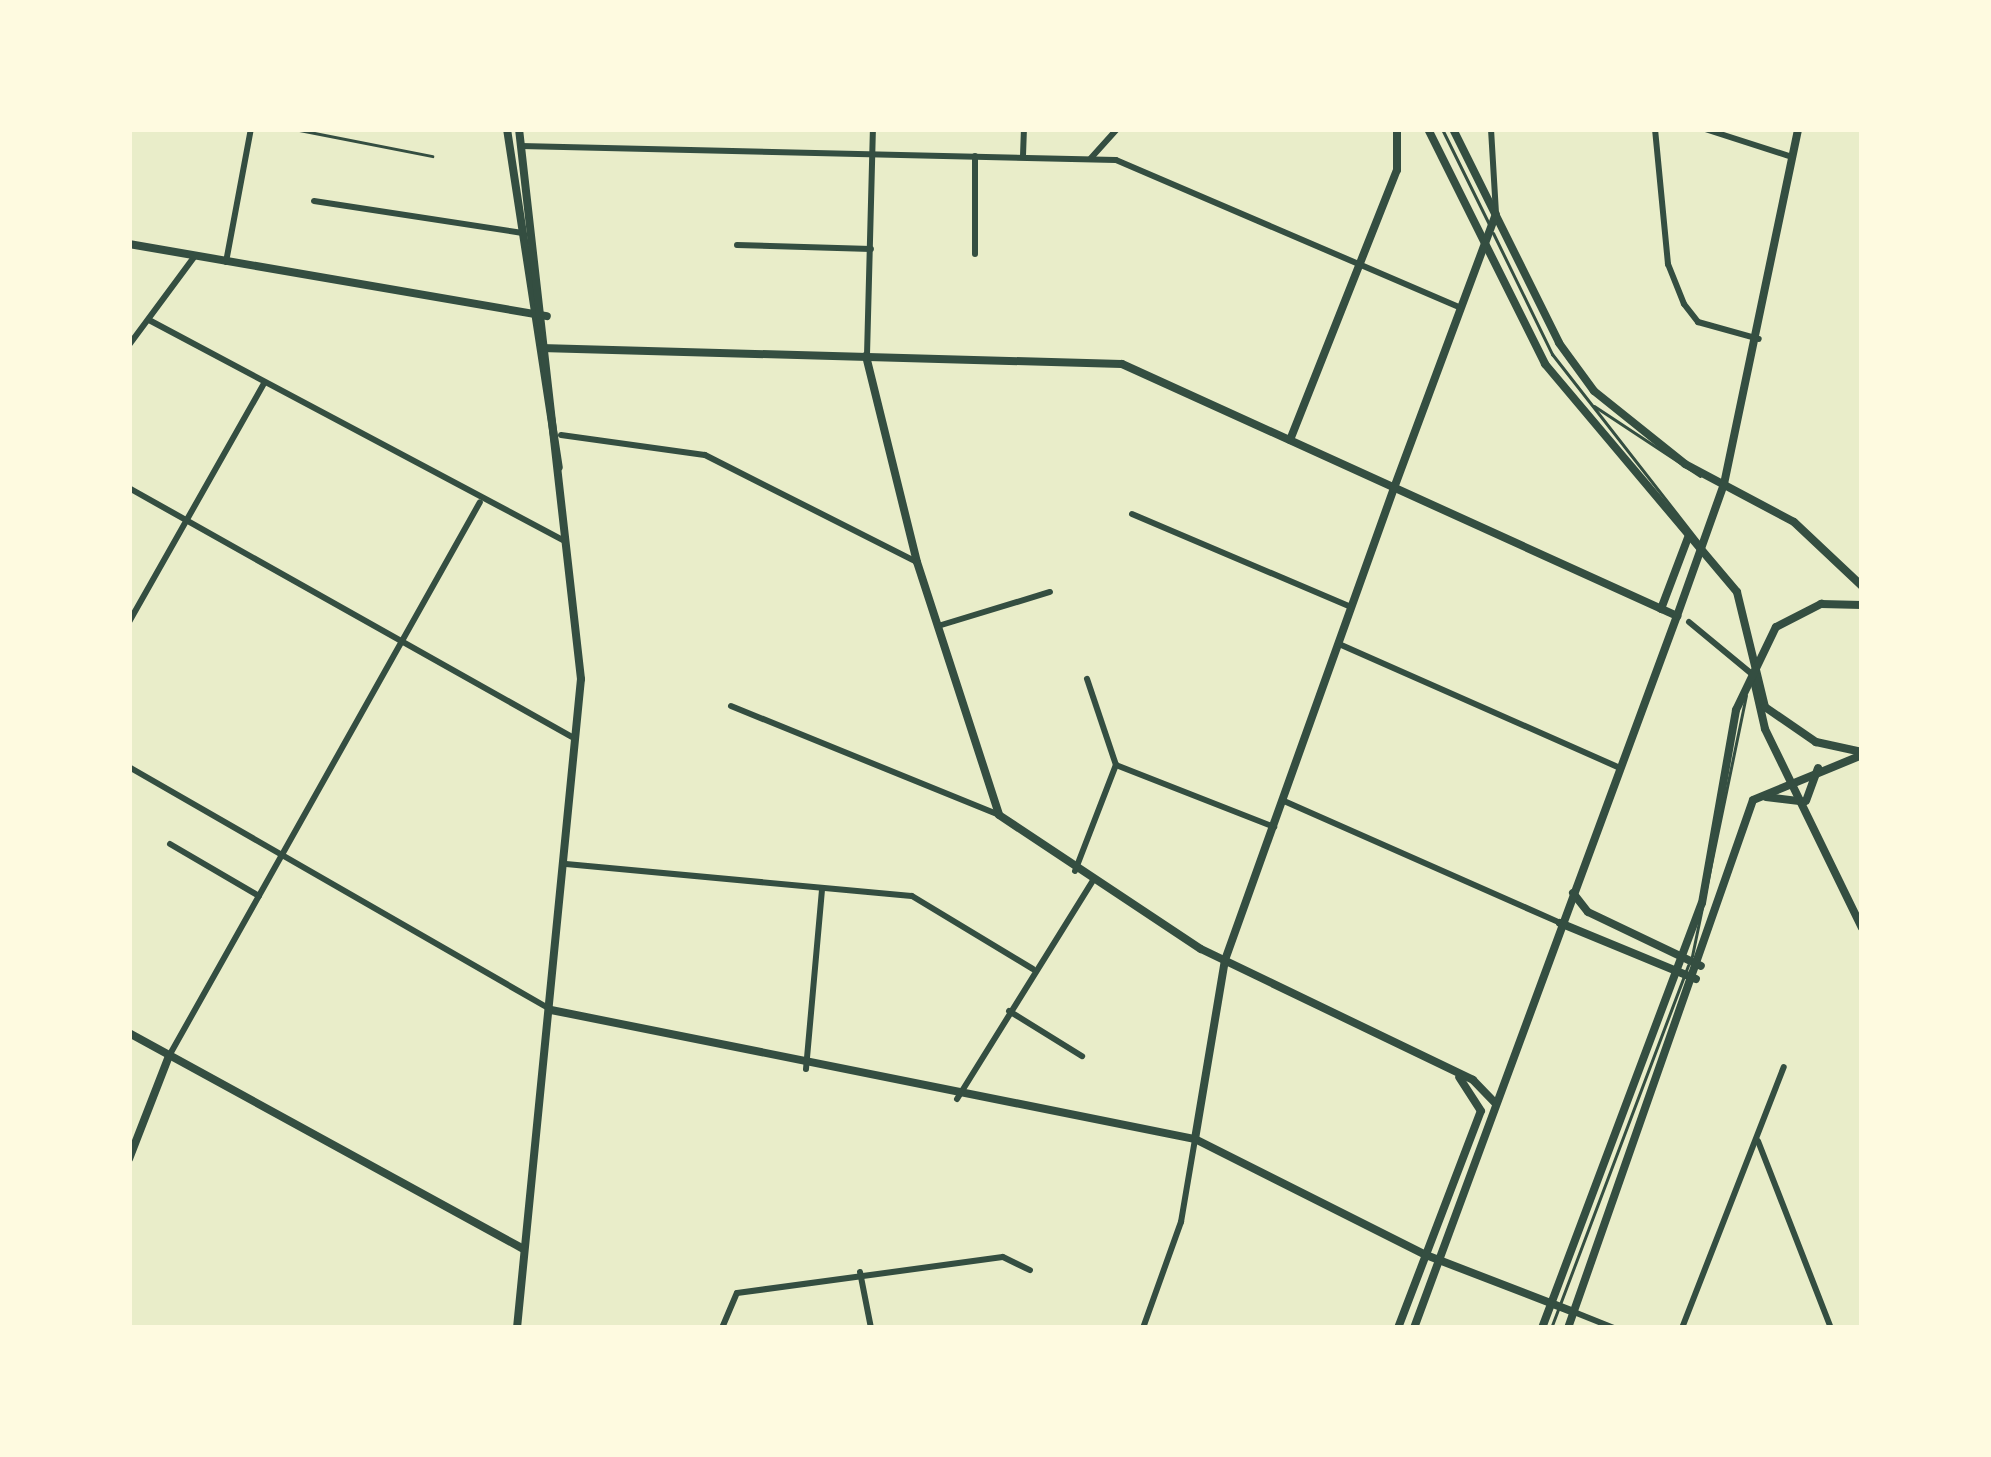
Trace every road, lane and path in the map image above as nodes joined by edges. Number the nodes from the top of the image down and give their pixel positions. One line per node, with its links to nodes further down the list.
1 (251, 129): 33 (street)
2 (294, 129): 20 (lane)
3 (508, 129): 16 (street)
4 (518, 129): 16 (street)
5 (873, 129): 17 (street)
6 (1024, 129): 19 (street)
7 (1117, 129): 21 (street)
8 (1397, 129): 34 (street)
9 (1428, 129): 27 (street)
10 (1442, 129): 25 (lane)
11 (1454, 129): 24 (street)
12 (1491, 129): 24 (street)
13 (1655, 129): 38 (street)
14 (1705, 129): 22 (street)
15 (1798, 129): 22 (street)
16 (516, 145): 17 (street); 26 (street); 36 (street)
17 (877, 154): 18 (street); 30 (street)
18 (974, 155): 19 (street); 31 (street)
19 (1023, 156): 21 (street)
20 (432, 157)
21 (1091, 158): 34 (street)
22 (1792, 158): 38 (street)
23 (314, 201): 26 (street)
24 (1496, 212): 25 (street); 47 (street)
25 (1491, 228): 27 (street); 43 (lane)
26 (523, 233): 36 (street)
27 (1485, 243): 35 (street); 53 (street)
28 (129, 244): 32 (street)
29 (737, 245): 30 (street)
30 (871, 249): 41 (street)
31 (975, 254)
32 (194, 257): 33 (street); 37 (street)
33 (226, 262): 36 (street)
34 (1360, 263): 35 (street); 45 (street)
35 (1459, 307): 49 (street)
36 (542, 315): 40 (street)
37 (149, 320): 39 (street); 42 (street)
38 (1759, 339): 47 (street)
39 (129, 345)
40 (546, 348): 41 (street); 44 (street); 46 (street)
41 (867, 355): 45 (street); 56 (street)
42 (264, 382): 50 (street); 52 (street)
43 (1588, 401): 47 (lane); 55 (lane)
44 (561, 435): 46 (street); 56 (street)
45 (1290, 440): 49 (street)
46 (561, 474): 54 (street)
47 (1724, 484): 55 (street); 57 (street)
48 (129, 488): 52 (street)
49 (1394, 488): 60 (street); 61 (street)
50 (480, 502): 54 (street); 67 (street)
51 (1132, 514): 60 (street)
52 (184, 523): 63 (street); 67 (street)
53 (1689, 535): 55 (street); 61 (street)
54 (568, 543): 71 (street)
55 (1702, 549): 62 (street); 68 (street)
56 (917, 562): 65 (street)
57 (1862, 586)
58 (1049, 592): 65 (street)
59 (1862, 605): 68 (street)
60 (1351, 607): 66 (street)
61 (1661, 608): 62 (street)
62 (1677, 616): 75 (street)
63 (129, 622)
64 (1689, 622): 68 (street)
65 (938, 626): 81 (street)
66 (1339, 644): 75 (street); 79 (street)
67 (402, 645): 71 (street); 84 (street)
68 (1753, 675): 72 (street); 77 (street); 93 (street)
69 (1088, 679): 73 (street)
70 (731, 706): 81 (street)
71 (578, 739): 85 (street)
72 (1862, 753): 76 (street)
73 (1116, 765): 82 (street); 86 (street)
74 (129, 767): 84 (street)
75 (1620, 768): 89 (street)
76 (1818, 768): 77 (street); 80 (street)
77 (1790, 777): 78 (street); 80 (street)
78 (1753, 800): 80 (street); 95 (street)
79 (1284, 801): 82 (street); 91 (street)
80 (1805, 802): 92 (street)
81 (999, 815): 86 (street)
82 (1274, 827): 94 (street)
83 (170, 844): 90 (street)
84 (281, 857): 90 (street); 99 (street)
85 (566, 864): 88 (street); 99 (street)
86 (1075, 871): 87 (street)
87 (1092, 882): 94 (street); 97 (street)
88 (822, 889): 97 (street); 105 (street)
89 (1572, 891): 91 (street); 93 (street)
90 (259, 896): 103 (street)
91 (1560, 923): 96 (street); 108 (street)
92 (1862, 928)
93 (1687, 955): 95 (street); 96 (street)
94 (1225, 960): 106 (street); 110 (street)
95 (1702, 966): 98 (street)
96 (1682, 968): 98 (street); 117 (street)
97 (1033, 969): 100 (street)
98 (1696, 979): 118 (street)
99 (551, 1010): 105 (street); 112 (street)
100 (1009, 1010): 102 (street); 107 (street)
101 (129, 1033): 103 (street)
102 (1082, 1056)
103 (169, 1057): 111 (street); 112 (street)
104 (1784, 1067): 109 (street)
105 (806, 1069): 107 (street)
106 (1454, 1072): 108 (street); 113 (street)
107 (957, 1099): 110 (street)
108 (1496, 1104): 114 (street)
109 (1757, 1138): 128 (street); 129 (street)
110 (1195, 1139): 113 (street); 122 (street)
111 (129, 1160)
112 (524, 1249): 119 (street)
113 (1426, 1255): 114 (street); 123 (street)
114 (1439, 1261): 117 (street); 124 (street)
115 (1030, 1270): 116 (street)
116 (860, 1272): 120 (street); 121 (street)
117 (1555, 1305): 118 (street); 125 (street)
118 (1574, 1312): 126 (street); 127 (street)
119 (517, 1328)
120 (722, 1328)
121 (872, 1328)
122 (1143, 1328)
123 (1398, 1328)
124 (1414, 1328)
125 (1546, 1328)
126 (1568, 1328)
127 (1614, 1328)
128 (1682, 1328)
129 (1831, 1328)

